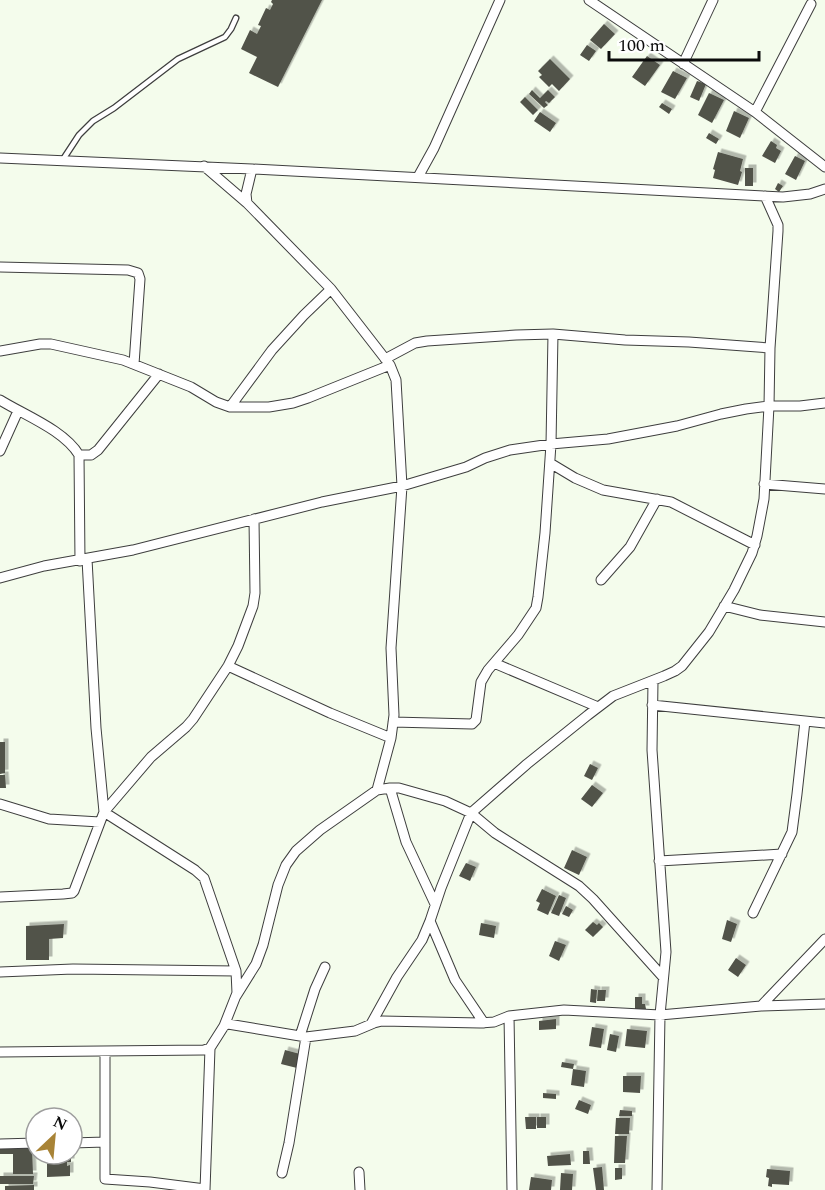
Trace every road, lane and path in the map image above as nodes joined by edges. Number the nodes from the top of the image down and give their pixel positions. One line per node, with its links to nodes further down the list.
1 (500, 0): 13 (street)
2 (589, 0): 6 (street)
3 (713, 0): 6 (street)
4 (811, 4): 7 (street)
5 (236, 18): 9 (lane)
6 (683, 64): 7 (street)
7 (756, 112): 11 (street)
8 (0, 158): 9 (street)
9 (62, 161): 10 (street)
10 (204, 166): 12 (street); 16 (street)
11 (825, 167)
12 (252, 168): 13 (street); 16 (street)
13 (418, 177): 15 (street)
14 (825, 189): 15 (street)
15 (765, 196): 20 (street)
16 (247, 203): 18 (street)
17 (0, 267): 23 (street)
18 (331, 290): 22 (street); 27 (street)
19 (553, 334): 20 (street); 22 (street); 30 (street)
20 (770, 348): 28 (street)
21 (0, 351): 23 (street)
22 (388, 362): 27 (street); 35 (street)
23 (134, 364): 24 (street)
24 (159, 374): 27 (street); 32 (street)
25 (0, 400): 29 (street)
26 (825, 403): 28 (street)
27 (230, 406)
28 (769, 406): 30 (street); 34 (street)
29 (18, 411): 31 (street); 32 (street)
30 (551, 444): 33 (street); 35 (street)
31 (0, 451)
32 (79, 454): 40 (street)
33 (550, 463): 37 (street); 45 (street)
34 (764, 484): 36 (street); 39 (street)
35 (402, 486): 38 (street); 51 (street)
36 (825, 489)
37 (657, 499): 39 (street); 42 (street)
38 (254, 519): 40 (street); 46 (street)
39 (755, 545): 43 (street)
40 (84, 560): 41 (street); 57 (street)
41 (0, 578)
42 (601, 580)
43 (724, 606): 44 (street); 47 (street)
44 (825, 622)
45 (494, 663): 49 (street); 51 (street)
46 (228, 666): 53 (street); 57 (street)
47 (653, 681): 48 (street); 49 (street)
48 (652, 705): 50 (street); 61 (street)
49 (598, 707): 58 (street)
50 (805, 721): 52 (street); 60 (street)
51 (393, 722): 53 (street)
52 (825, 723)
53 (392, 738): 55 (street)
54 (390, 788): 55 (street); 58 (street); 63 (street)
55 (377, 790): 71 (street)
56 (0, 804): 59 (street)
57 (104, 812): 59 (street); 68 (street)
58 (471, 813): 63 (street); 70 (street)
59 (100, 822): 62 (street)
60 (782, 854): 61 (street); 64 (street)
61 (659, 861): 70 (street)
62 (0, 897)
63 (435, 904): 65 (street)
64 (753, 913)
65 (430, 921): 76 (street); 77 (street)
66 (825, 939): 73 (street)
67 (325, 967): 79 (street)
68 (236, 971): 69 (street); 71 (street)
69 (0, 972)
70 (663, 977): 74 (street)
71 (236, 996): 78 (street)
72 (825, 1005): 73 (street)
73 (761, 1006): 74 (street)
74 (660, 1015): 75 (street); 94 (street)
75 (509, 1016): 76 (street); 93 (street)
76 (484, 1023): 77 (street)
77 (371, 1024): 79 (street)
78 (224, 1026): 79 (street); 80 (street)
79 (303, 1036): 88 (street)
80 (210, 1048): 81 (street); 91 (street)
81 (105, 1051): 82 (street); 83 (street)
82 (0, 1052)
83 (105, 1142): 85 (street); 89 (street)
84 (24, 1143): 86 (street)
85 (84, 1143)
86 (0, 1144)
87 (359, 1172): 92 (street)
88 (282, 1173)
89 (111, 1179): 90 (street); 91 (street)
90 (112, 1190)
91 (205, 1190)
92 (360, 1190)
93 (512, 1190)
94 (657, 1190)

